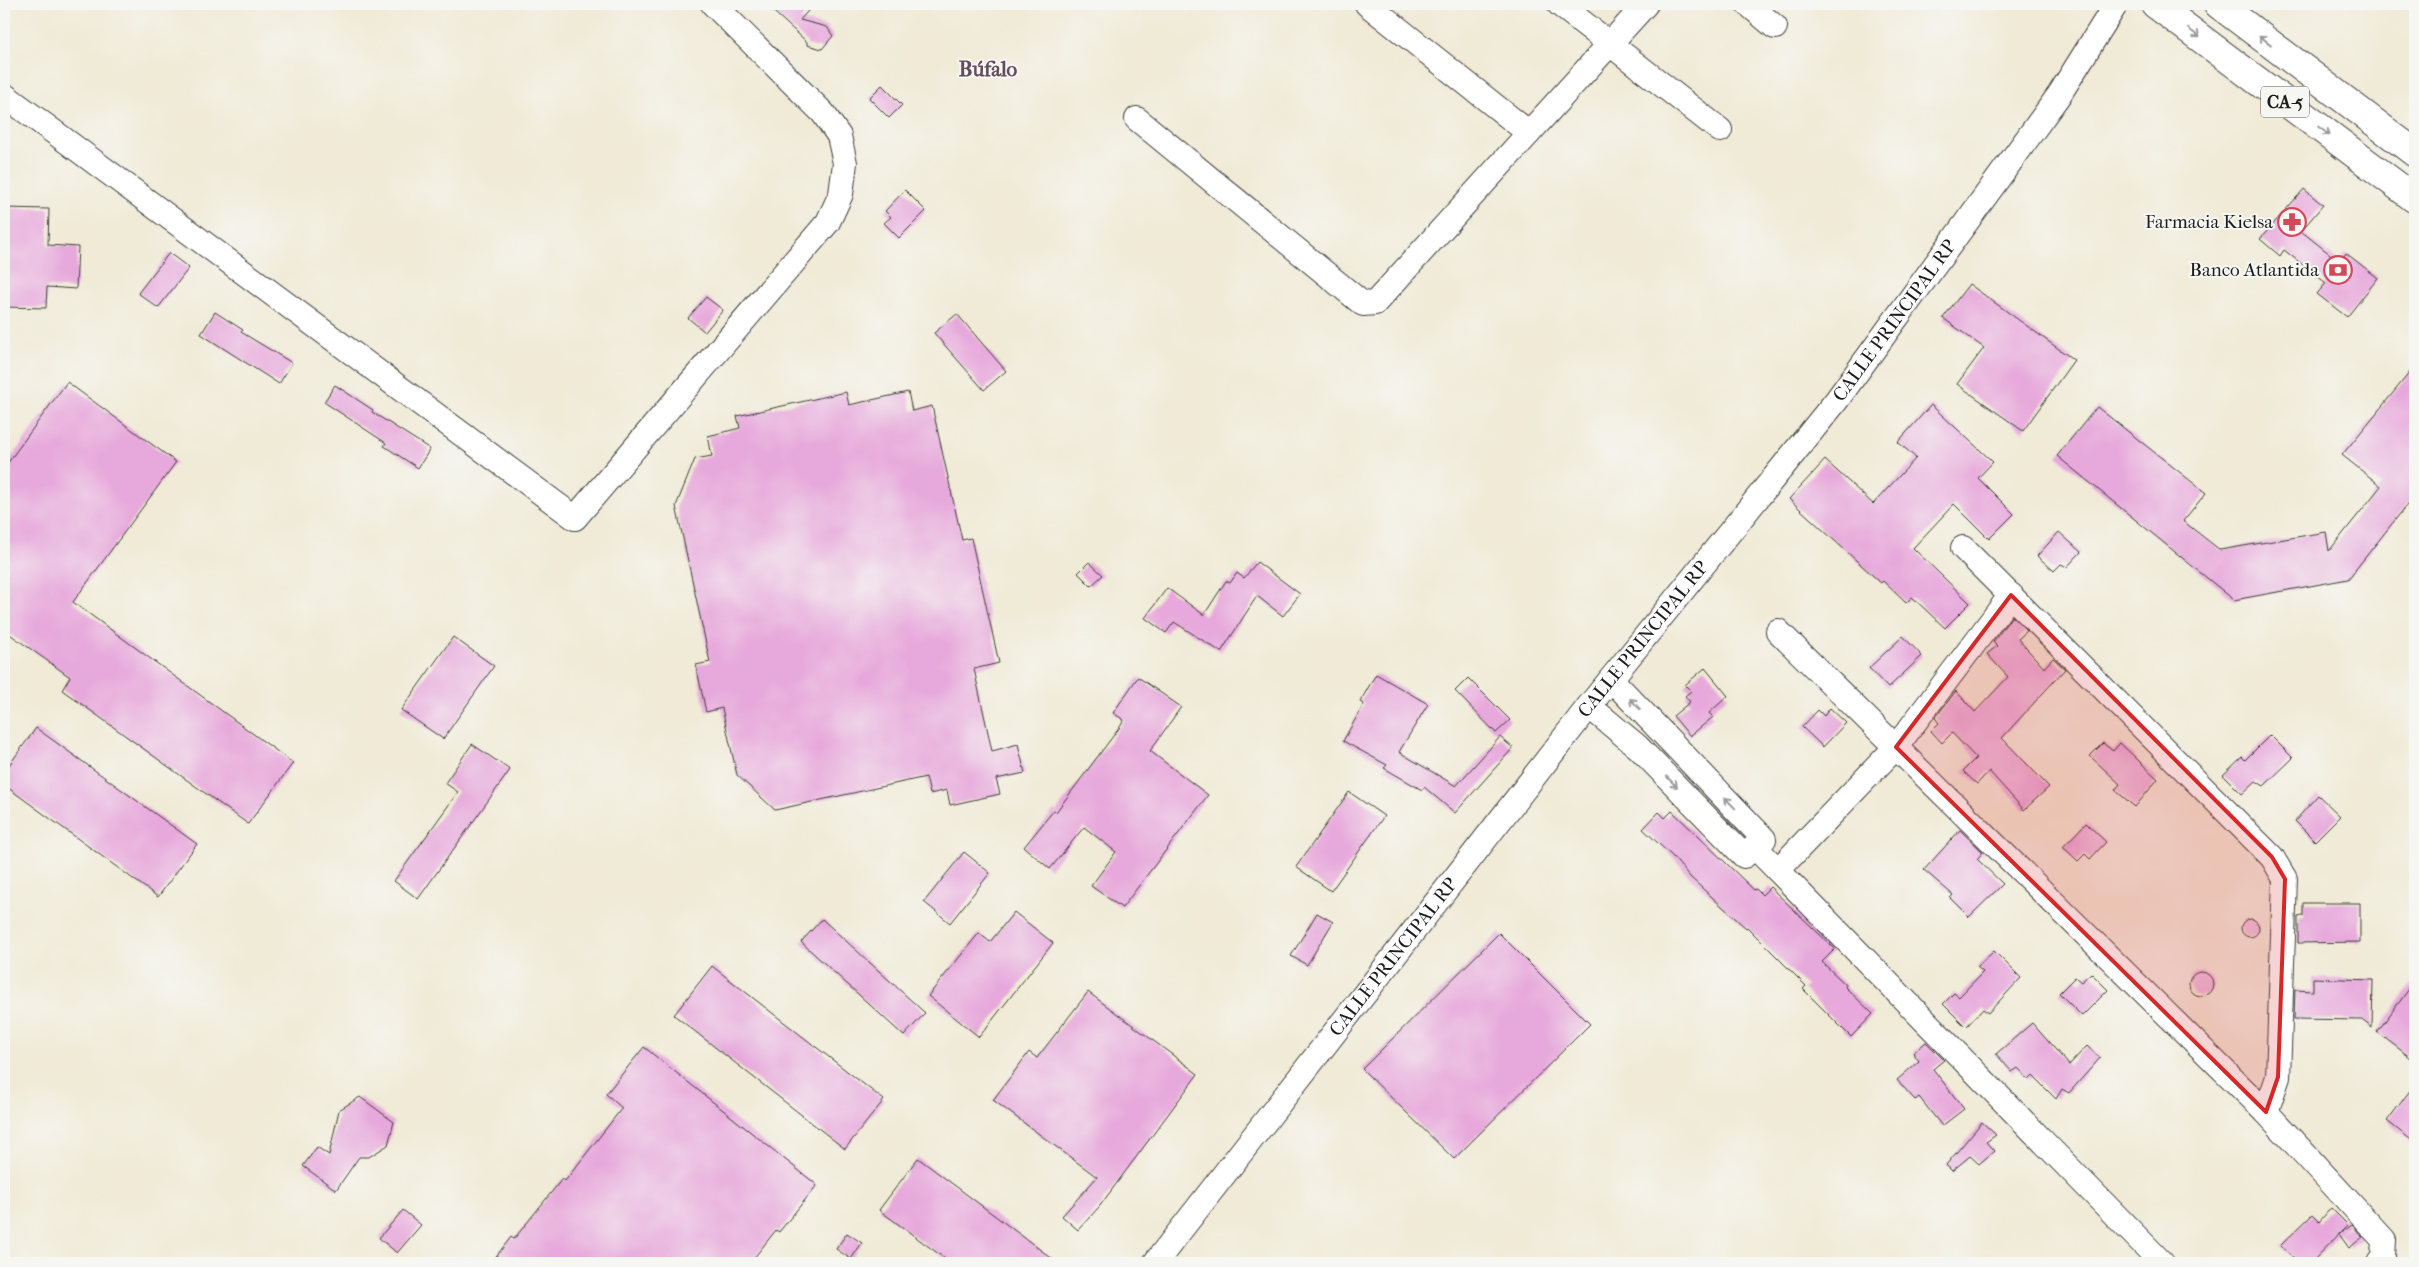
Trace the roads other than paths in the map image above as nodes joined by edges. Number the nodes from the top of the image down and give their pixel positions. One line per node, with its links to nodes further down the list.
1 (713, 4): 12 (street)
2 (1367, 4): 15 (street)
3 (1559, 4): 10 (street)
4 (1646, 4): 10 (street)
5 (1748, 4): 9 (street)
6 (2116, 4): 22 (street, CALLE PRINCIPAL RP)
7 (2155, 4): 18 (highway, CA-5, one-way to 18)
8 (2218, 4): 11 (highway, CA-5, one-way to 8)
9 (1776, 27)
10 (1610, 44): 14 (street); 15 (street)
11 (2287, 57): 16 (highway); 17 (highway, CA-5)
12 (4, 95)
13 (1137, 119): 15 (street)
14 (1720, 130)
15 (1529, 133)
16 (2415, 134)
17 (2415, 154)
18 (2415, 199)
19 (1963, 548): 20 (street)
20 (2011, 595): 24 (street); 27 (street)
21 (1778, 631): 24 (street)
22 (1611, 679): 23 (street, CALLE PRINCIPAL RP); 25 (street, one-way to 22)
23 (1589, 706): 25 (street, one-way to 25); 28 (street, CALLE PRINCIPAL RP)
24 (1896, 747): 26 (street); 27 (street)
25 (1754, 847): 26 (street)
26 (1778, 870): 29 (street)
27 (2266, 1112): 30 (street)
28 (1155, 1263)
29 (2162, 1263)
30 (2379, 1263)

